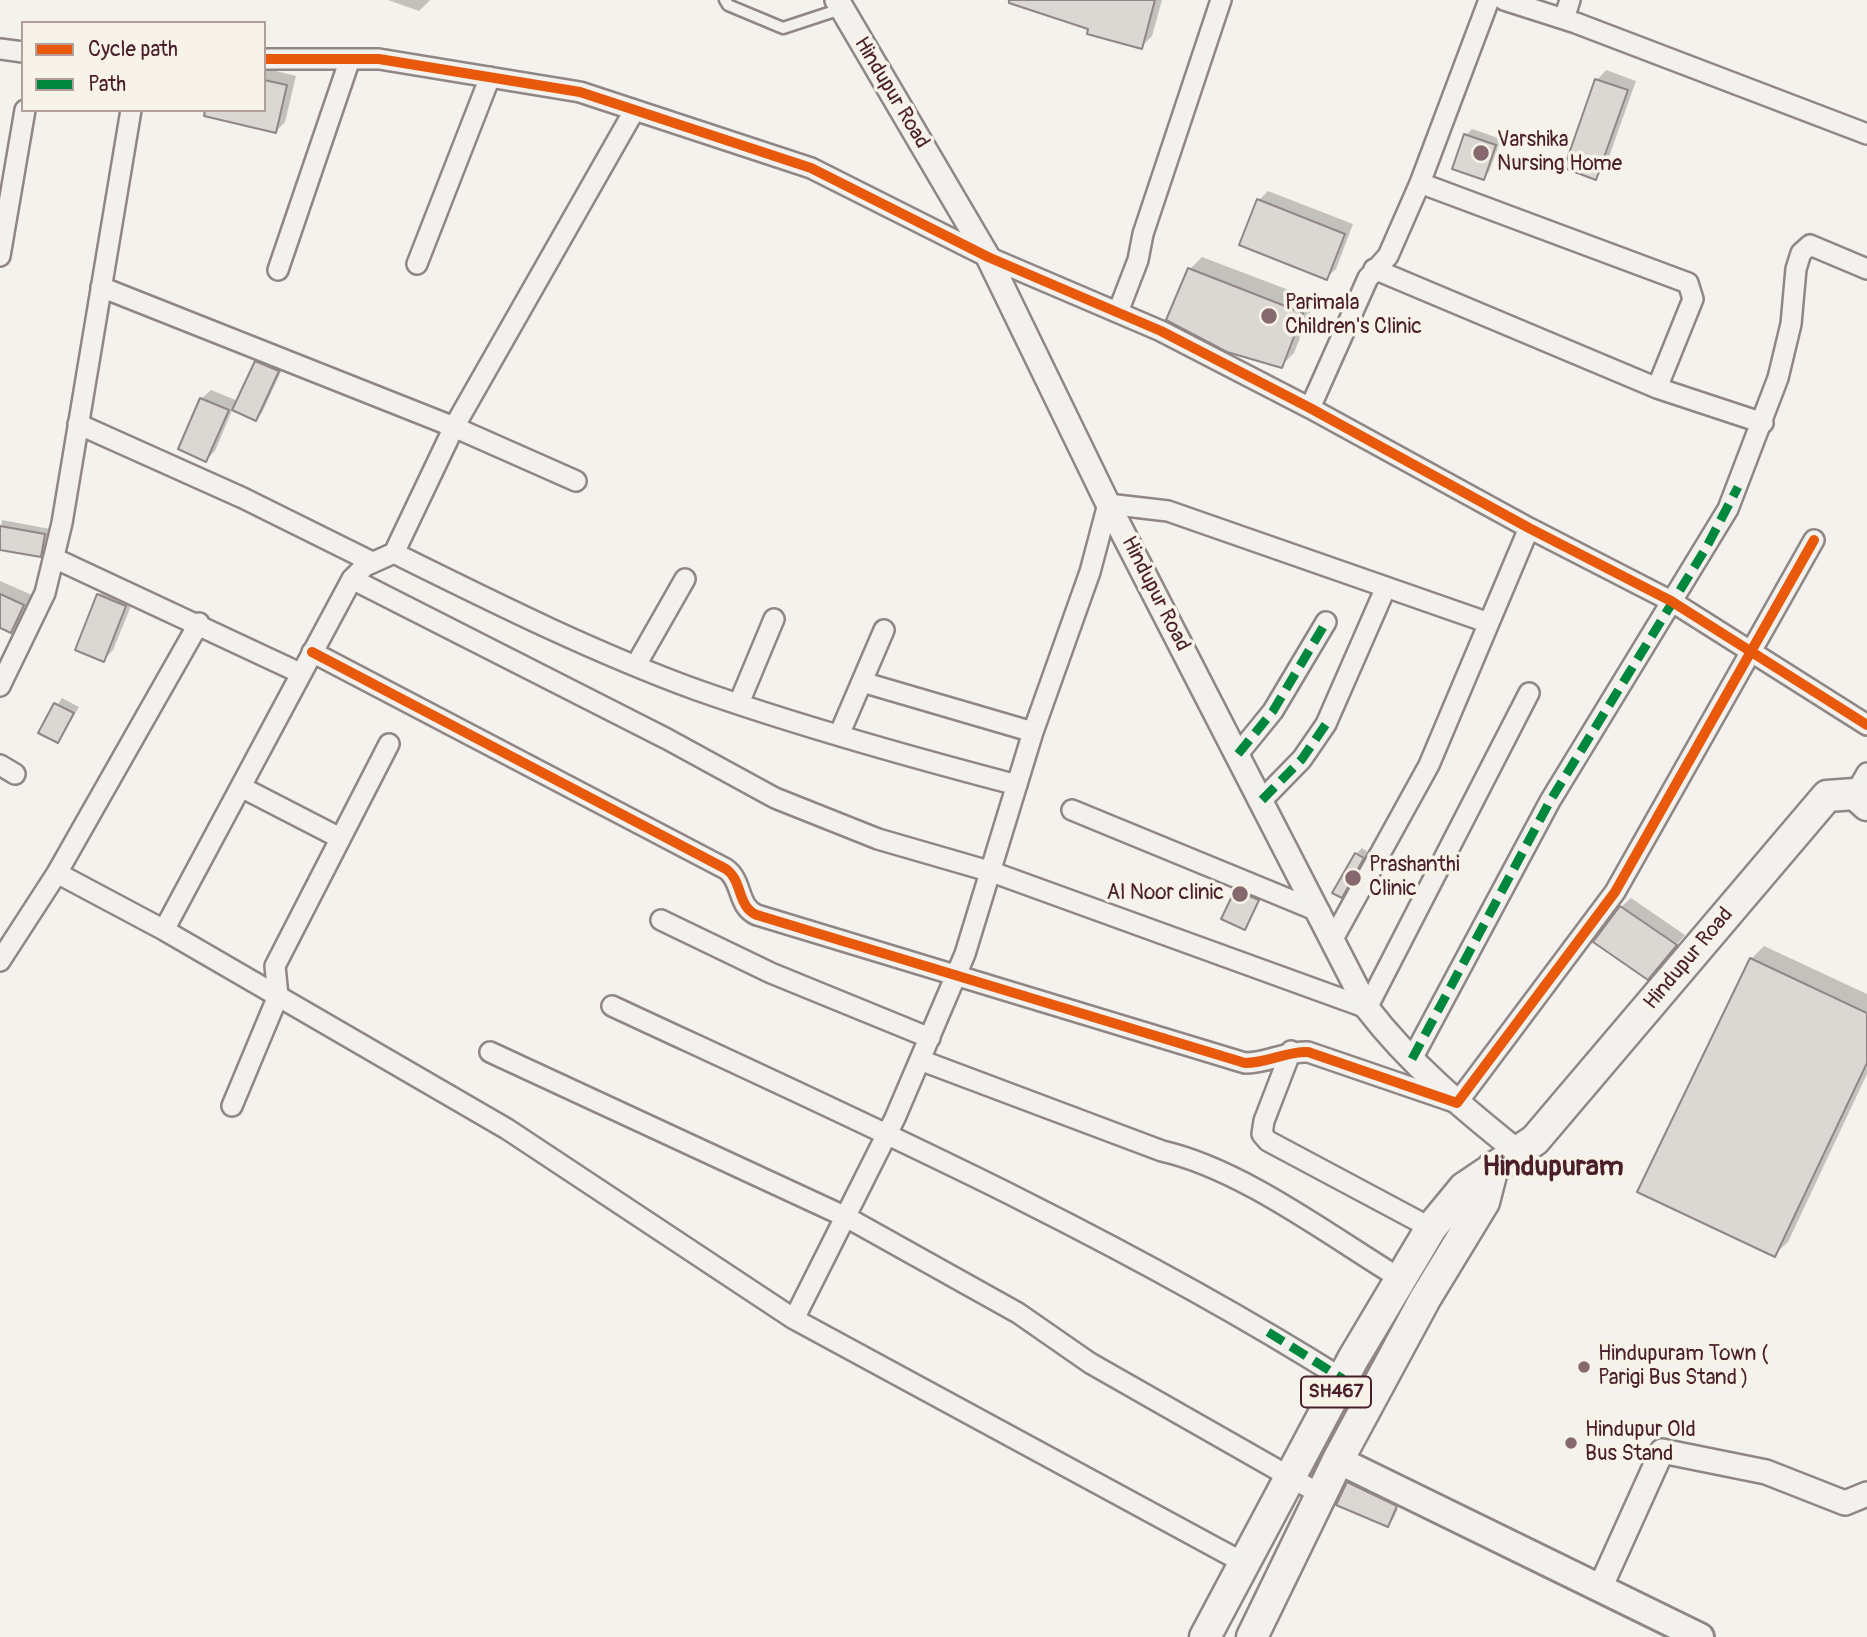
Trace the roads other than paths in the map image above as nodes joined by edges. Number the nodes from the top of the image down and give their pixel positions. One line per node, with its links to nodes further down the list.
1 (725, 0): 6 (lane)
2 (1221, 0): 25 (street)
3 (1489, 0): 17 (street)
4 (1504, 0): 7 (street)
5 (1570, 0): 7 (street)
6 (839, 4): 19 (street, Hindupur Road)
7 (1564, 19): 16 (street)
8 (0, 50): 9 (street)
9 (21, 52)
10 (266, 59): 11 (street)
11 (350, 59): 12 (street); 23 (street)
12 (490, 78): 13 (street); 20 (street)
13 (634, 111): 19 (street); 30 (street)
14 (25, 112): 18 (street)
15 (131, 112): 24 (street)
16 (1867, 134)
17 (1420, 183): 21 (street); 26 (street)
18 (0, 256)
19 (988, 257): 25 (street); 32 (street, Hindupur Road)
20 (417, 264)
21 (1374, 269): 26 (street); 27 (street)
22 (1867, 269): 28 (street)
23 (278, 270)
24 (101, 287): 29 (street); 30 (street)
25 (1118, 312): 27 (street)
26 (1657, 388): 28 (street)
27 (1310, 408): 33 (street)
28 (1763, 423): 41 (street)
29 (78, 424): 36 (street); 37 (street)
30 (454, 427): 31 (street); 35 (street)
31 (576, 481)
32 (1108, 504): 40 (street); 56 (street); 59 (street, Hindupur Road)
33 (1529, 528): 41 (street); 44 (street)
34 (1814, 540): 48 (street)
35 (394, 553): 37 (street); 49 (street)
36 (54, 558): 45 (street); 52 (street)
37 (372, 562): 38 (street)
38 (352, 579): 47 (street); 66 (street)
39 (685, 579): 49 (street)
40 (1386, 587): 44 (street); 63 (street)
41 (1671, 601): 48 (street); 80 (street)
42 (774, 619): 54 (street)
43 (1326, 622): 59 (street)
44 (1489, 622): 71 (street)
45 (198, 623): 50 (street); 67 (street)
46 (884, 630): 51 (street)
47 (312, 652): 50 (street); 73 (street)
48 (1753, 652): 55 (street); 82 (street)
49 (636, 665): 54 (street)
50 (300, 673): 61 (street)
51 (862, 682): 56 (street); 57 (street)
52 (0, 686)
53 (1529, 693): 76 (street)
54 (739, 704): 57 (street)
55 (1867, 725)
56 (1033, 732): 60 (street)
57 (839, 736): 60 (street)
58 (389, 744): 65 (street)
59 (1238, 754): 63 (street, Hindupur Road)
60 (1017, 785): 66 (street)
61 (241, 787): 65 (street); 70 (street)
62 (1863, 791): 85 (main road, Hindupur Road / SH467)
63 (1262, 800): 68 (street, Hindupur Road)
64 (1072, 810): 68 (street)
65 (340, 838): 74 (street)
66 (992, 872): 73 (street); 76 (street)
67 (57, 873): 70 (street); 72 (street)
68 (1320, 912): 71 (street, Hindupur Road)
69 (661, 920): 77 (street)
70 (164, 929): 74 (street)
71 (1333, 939): 76 (street, Hindupur Road)
72 (0, 961)
73 (956, 975): 77 (street); 79 (street)
74 (278, 996): 83 (street); 89 (street)
75 (612, 1006): 84 (street)
76 (1367, 1008): 80 (street, Hindupur Road)
77 (930, 1038): 81 (street)
78 (490, 1052): 86 (street)
79 (1291, 1052): 82 (street); 87 (street)
80 (1412, 1059): 82 (street, Hindupur Road)
81 (920, 1060): 84 (street); 88 (street)
82 (1457, 1103): 85 (street, Hindupur Road)
83 (232, 1106)
84 (887, 1134): 86 (street); 90 (street)
85 (1506, 1160): 87 (main road, SH467); 91 (main road, SH467)
86 (846, 1217): 89 (street); 92 (street)
87 (1431, 1228): 88 (main road, SH467)
88 (1401, 1279): 90 (main road, SH467)
89 (794, 1319): 95 (street)
90 (1343, 1379): 92 (main road, SH467)
91 (1338, 1460): 93 (main road, SH467); 96 (main road)
92 (1290, 1477): 93 (street); 95 (main road, SH467)
93 (1320, 1494): 98 (main road, SH467)
94 (1867, 1494): 96 (street)
95 (1244, 1563): 97 (main road, SH467)
96 (1600, 1588): 99 (main road)
97 (1205, 1637)
98 (1252, 1637)
99 (1700, 1637)

